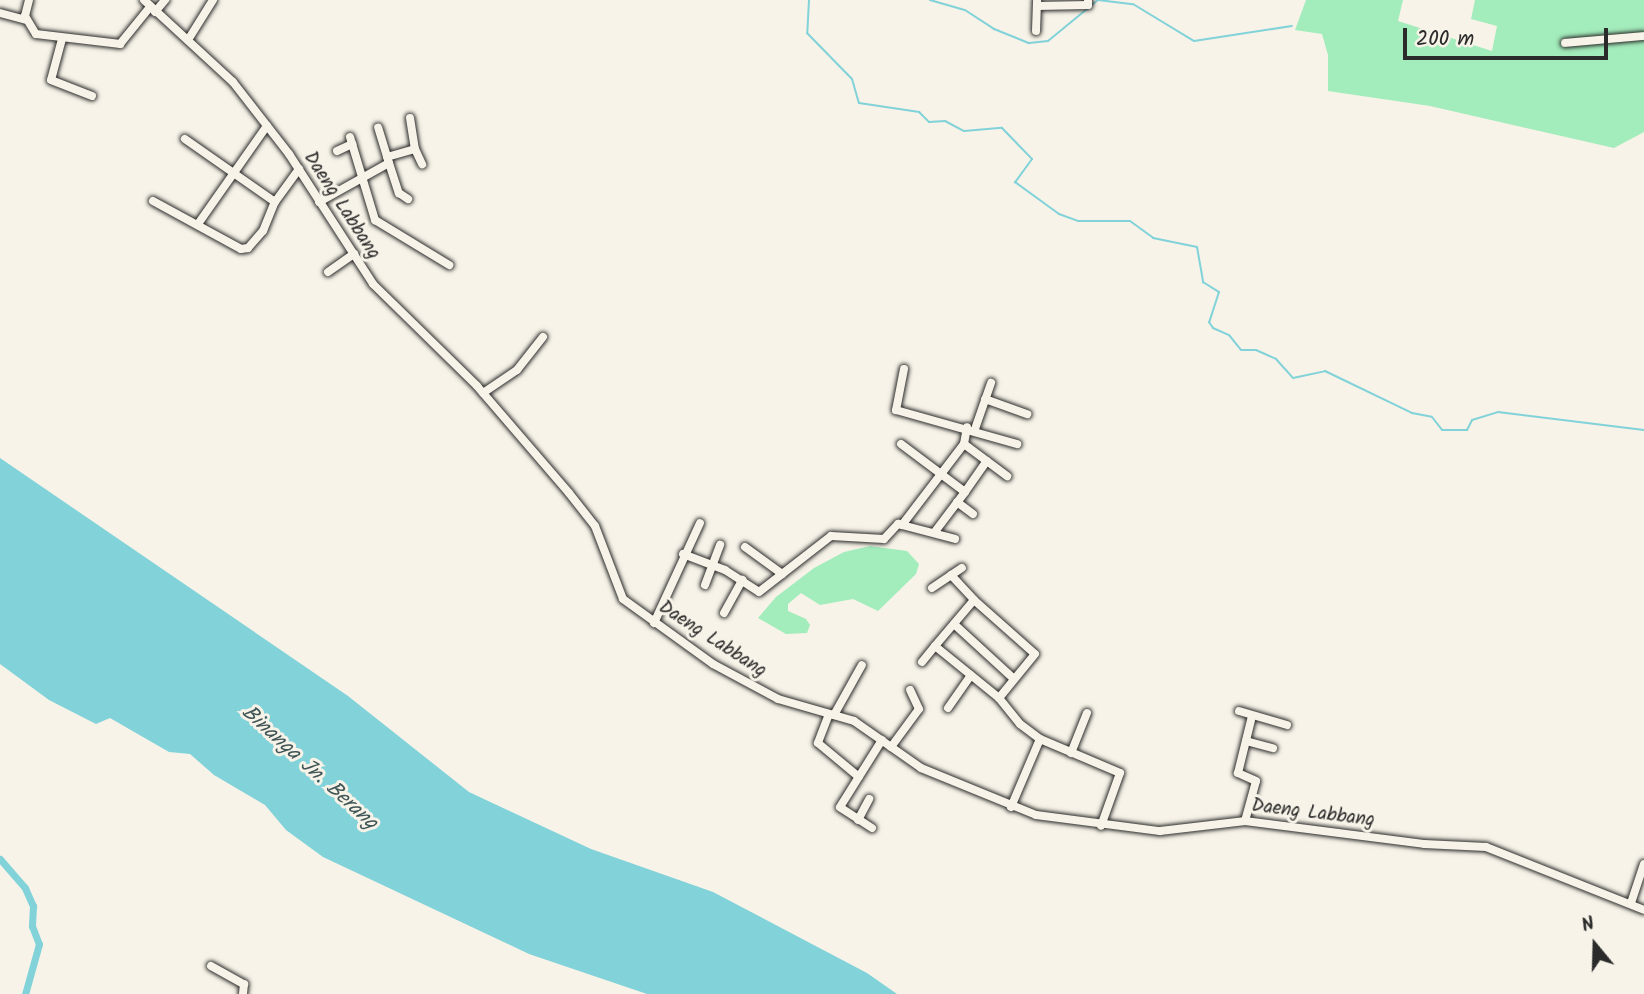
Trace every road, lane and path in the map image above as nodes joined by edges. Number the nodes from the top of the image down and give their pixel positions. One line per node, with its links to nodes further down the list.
1 (29, 0): 8 (street)
2 (165, 0): 6 (street)
3 (213, 0): 12 (street)
4 (1088, 0): 5 (street)
5 (1037, 3): 9 (street)
6 (150, 6): 11 (street); 12 (street, Daeng Labbang)
7 (0, 13): 8 (street)
8 (27, 20): 11 (street)
9 (1036, 32)
10 (1644, 36): 13 (street)
11 (62, 39): 14 (street)
12 (188, 40): 16 (street, Daeng Labbang)
13 (1565, 43)
14 (92, 96)
15 (410, 118): 19 (street)
16 (267, 127): 23 (street, Daeng Labbang); 24 (street)
17 (378, 128): 21 (street)
18 (185, 139): 24 (street)
19 (415, 149): 21 (street); 22 (street)
20 (337, 151): 25 (street)
21 (388, 160): 25 (street); 26 (street)
22 (422, 164)
23 (299, 169): 28 (street); 29 (street, Daeng Labbang)
24 (232, 173): 28 (street); 30 (street)
25 (362, 176): 29 (street); 32 (street)
26 (408, 199)
27 (153, 201): 30 (street)
28 (275, 202): 30 (street)
29 (319, 202): 31 (street, Daeng Labbang)
30 (198, 224)
31 (354, 254): 33 (street); 37 (street, Daeng Labbang)
32 (449, 265)
33 (328, 272)
34 (543, 337): 37 (street)
35 (904, 369): 40 (street)
36 (991, 383): 38 (street)
37 (483, 393): 66 (street, Daeng Labbang)
38 (985, 399): 39 (street); 40 (street)
39 (1027, 414)
40 (971, 428): 42 (street); 43 (street)
41 (901, 444): 45 (street)
42 (964, 444): 44 (street); 45 (street)
43 (1017, 444)
44 (987, 461): 46 (street); 47 (street)
45 (940, 473): 47 (street); 51 (street)
46 (1007, 475)
47 (965, 492): 48 (street)
48 (957, 502): 49 (street); 52 (street)
49 (973, 514)
50 (700, 523): 56 (street)
51 (902, 525): 52 (street); 59 (street)
52 (934, 533): 53 (street)
53 (955, 539)
54 (720, 545): 57 (street)
55 (746, 547): 59 (street)
56 (683, 554): 57 (street); 66 (street)
57 (712, 565): 61 (street); 62 (street)
58 (962, 568): 60 (street)
59 (782, 574): 61 (street)
60 (951, 575): 63 (street); 64 (street)
61 (742, 580): 65 (street)
62 (705, 585)
63 (932, 588)
64 (974, 600): 67 (street); 72 (street)
65 (724, 613)
66 (654, 622): 78 (street, Daeng Labbang)
67 (954, 624): 68 (street); 72 (street)
68 (935, 646): 69 (street); 71 (street)
69 (922, 662)
70 (862, 665): 78 (street)
71 (971, 675): 74 (street); 75 (street)
72 (1014, 679): 74 (street)
73 (910, 690): 84 (street)
74 (999, 698): 81 (street)
75 (948, 708)
76 (1239, 711): 79 (street)
77 (1087, 713): 86 (street)
78 (832, 715): 82 (street, Daeng Labbang); 87 (street)
79 (1252, 716): 80 (street); 83 (street)
80 (1287, 725)
81 (1040, 739): 86 (street); 89 (street)
82 (882, 740): 84 (street, Daeng Labbang); 87 (street)
83 (1246, 741): 85 (street); 91 (street)
84 (891, 747): 89 (street, Daeng Labbang)
85 (1273, 748)
86 (1071, 753): 92 (street)
87 (859, 777): 90 (street)
88 (869, 799): 90 (street)
89 (1011, 807): 92 (street, Daeng Labbang)
90 (858, 820): 93 (street)
91 (1245, 821): 92 (street, Daeng Labbang); 95 (street, Daeng Labbang)
92 (1101, 826)
93 (872, 828)
94 (1644, 864): 95 (street)
95 (1631, 903): 96 (street, Daeng Labbang)
96 (1644, 910)
97 (211, 966): 98 (street)
98 (243, 994)

